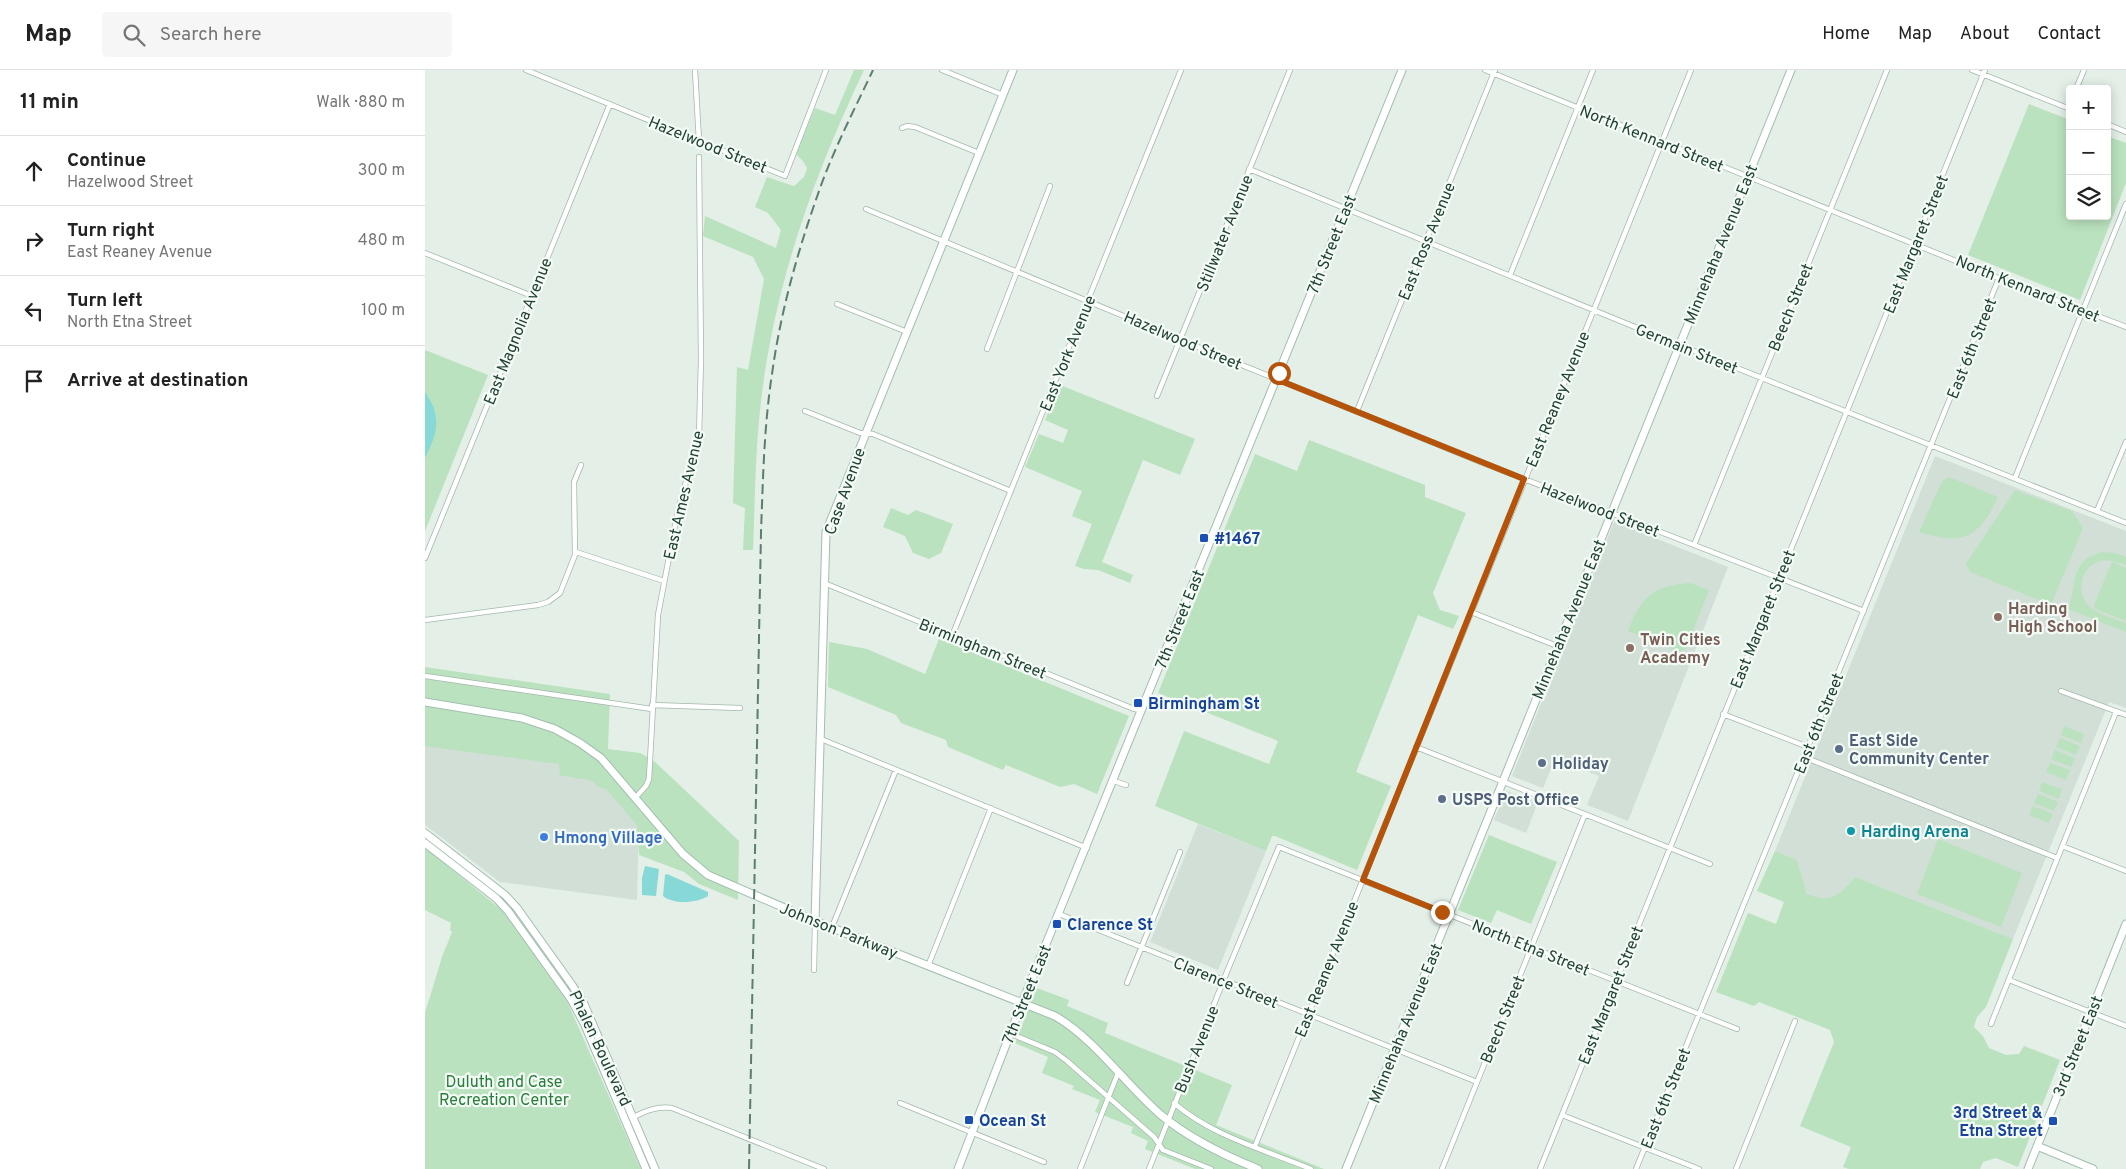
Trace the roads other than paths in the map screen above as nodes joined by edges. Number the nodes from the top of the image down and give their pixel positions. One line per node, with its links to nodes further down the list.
1 (526, 70): 19 (street, Hazelwood Street)
2 (695, 70): 28 (street)
3 (826, 70): 28 (street, Hazelwood Street)
4 (941, 70): 21 (street)
5 (1013, 70): 21 (street, Case Avenue)
6 (1181, 70): 47 (street, East York Avenue)
7 (1290, 70): 32 (street, Stillwater Avenue)
8 (1402, 70): 37 (street, 7th Street East)
9 (1485, 70): 17 (street, North Kennard Street)
10 (1593, 70): 24 (street)
11 (1691, 70): 29 (street, East Reaney Avenue)
12 (1791, 70): 33 (street, Minnehaha Avenue East)
13 (1887, 70): 38 (street, Beech Street)
14 (1972, 70): 18 (street)
15 (2084, 70): 20 (street)
16 (545, 71): 19 (street)
17 (1495, 72): 24 (street, North Kennard Street); 40 (street, East Ross Avenue)
18 (1985, 72): 23 (street); 41 (street, East Margaret Street)
19 (541, 76): 22 (street, Hazelwood Street)
20 (2078, 85)
21 (1003, 96): 30 (street, Case Avenue)
22 (610, 104): 28 (street, Hazelwood Street); 46 (street, East Magnolia Avenue)
23 (2066, 107)
24 (1578, 108): 29 (street, North Kennard Street); 44 (street)
25 (2111, 126): 27 (street)
26 (902, 128): 30 (street)
27 (2126, 132)
28 (699, 141)
29 (1662, 142): 33 (street, North Kennard Street); 49 (street, East Reaney Avenue)
30 (979, 153): 39 (street, Case Avenue)
31 (699, 157): 76 (street, East Ames Avenue)
32 (1249, 169): 37 (street, Germain Street); 53 (street, Stillwater Avenue)
33 (1748, 177): 38 (street, North Kennard Street); 54 (street, Minnehaha Avenue East)
34 (1050, 186): 43 (street)
35 (2126, 204): 50 (street)
36 (867, 209): 39 (street, Hazelwood Street)
37 (1346, 209): 40 (street, Germain Street); 57 (street, 7th Street East)
38 (1830, 210): 41 (street, North Kennard Street); 56 (street, Beech Street)
39 (944, 240): 43 (street, Hazelwood Street); 52 (street, Case Avenue)
40 (1426, 241): 44 (street, Germain Street); 60 (street, East Ross Avenue)
41 (1915, 243): 45 (street, North Kennard Street); 61 (street, East Margaret Street)
42 (425, 253): 46 (street)
43 (1016, 270): 47 (street, Hazelwood Street); 55 (street)
44 (1510, 275): 49 (street, Germain Street)
45 (1999, 278): 50 (street, North Kennard Street); 64 (street, East 6th Street)
46 (531, 296): 74 (street, East Magnolia Avenue)
47 (1088, 300): 53 (street, Hazelwood Street); 68 (street, East York Avenue)
48 (837, 304): 52 (street)
49 (1594, 310): 54 (street, Germain Street); 67 (street, East Reaney Avenue)
50 (2083, 310): 51 (street, North Kennard Street); 66 (street)
51 (2126, 327)
52 (907, 332): 62 (street, Case Avenue)
53 (1181, 339): 57 (street, Hazelwood Street); 58 (street, Stillwater Avenue)
54 (1679, 345): 56 (street, Germain Street); 70 (street, Minnehaha Avenue East)
55 (987, 349)
56 (1761, 378): 61 (street, Germain Street); 72 (street, Beech Street)
57 (1276, 379): 60 (street, Hazelwood Street); 88 (street, 7th Street East)
58 (1157, 396)
59 (805, 411): 62 (street)
60 (1357, 412): 67 (street, Hazelwood Street)
61 (1847, 412): 64 (street, Germain Street); 75 (street, East Margaret Street)
62 (866, 433): 68 (street); 77 (street, Case Avenue)
63 (2126, 442): 69 (street)
64 (1931, 445): 66 (street, Germain Street); 78 (street, East 6th Street)
65 (581, 465): 73 (street)
66 (2015, 478): 69 (street, Germain Street)
67 (1524, 479): 70 (street, Hazelwood Street); 79 (street, East Reaney Avenue)
68 (1011, 491): 81 (street, East York Avenue)
69 (2097, 511): 71 (street, Germain Street)
70 (1611, 512): 72 (street, Hazelwood Street); 82 (street, Minnehaha Avenue East)
71 (2126, 523)
72 (1694, 545): 75 (street, Hazelwood Street)
73 (576, 552): 76 (street); 80 (street)
74 (425, 558)
75 (1778, 578): 78 (street, Hazelwood Street); 90 (street, East Margaret Street)
76 (664, 581): 86 (street, East Ames Avenue)
77 (825, 583): 81 (street, Birmingham Street); 92 (street, Case Avenue)
78 (1864, 611): 94 (street, East 6th Street)
79 (1471, 612): 82 (street); 93 (street, East Reaney Avenue)
80 (425, 620)
81 (952, 636): 88 (street, Birmingham Street)
82 (1557, 646): 98 (street, Minnehaha Avenue East)
83 (425, 676): 86 (street)
84 (2061, 691): 89 (street)
85 (425, 702): 100 (street, Johnson Parkway)
86 (652, 707): 87 (street); 100 (street, East Ames Avenue)
87 (740, 708)
88 (1142, 710): 97 (street, 7th Street East)
89 (2116, 712): 91 (street); 105 (street)
90 (1723, 714): 94 (street); 108 (street, East Margaret Street)
91 (2126, 715)
92 (821, 739): 96 (street); 116 (street, Case Avenue)
93 (1416, 747): 98 (street); 113 (street, East Reaney Avenue)
94 (1808, 747): 95 (street, East 6th Street)
95 (1804, 757): 110 (street); 130 (street, East 6th Street)
96 (896, 770): 101 (street); 118 (street)
97 (1114, 781): 99 (street); 107 (street, 7th Street East)
98 (1502, 781): 102 (street); 115 (street, Minnehaha Avenue East)
99 (1126, 786)
100 (636, 797): 116 (street, Johnson Parkway)
101 (991, 808): 107 (street); 121 (street)
102 (1585, 814): 108 (street); 120 (street, Beech Street)
103 (425, 832): 143 (street, Phalen Boulevard)
104 (425, 843): 143 (street, Phalen Boulevard)
105 (2063, 846): 110 (street); 112 (street)
106 (1279, 847): 113 (street, North Etna Street); 123 (street, Bush Avenue)
107 (1087, 848): 114 (street, 7th Street East)
108 (1669, 848): 111 (street); 125 (street, East Margaret Street)
109 (1180, 852): 119 (street)
110 (2057, 858): 124 (street)
111 (1711, 864)
112 (2126, 871)
113 (1363, 880): 115 (street, North Etna Street); 129 (street, East Reaney Avenue)
114 (1059, 914): 119 (street, Clarence Street); 127 (street, 7th Street East)
115 (1449, 914): 120 (street, North Etna Street); 136 (street, Minnehaha Avenue East)
116 (815, 921): 118 (street, Johnson Parkway); 122 (street, Case Avenue)
117 (2126, 924): 128 (street, 3rd Street East)
118 (832, 927): 121 (street, Johnson Parkway)
119 (1141, 948): 123 (street, Clarence Street); 126 (street)
120 (1531, 948): 125 (street, North Etna Street); 138 (street, Beech Street)
121 (928, 966): 127 (street, Johnson Parkway)
122 (814, 970)
123 (1223, 980): 129 (street, Clarence Street); 141 (street, Bush Avenue)
124 (2009, 980): 128 (street); 132 (street)
125 (1616, 981): 130 (street, North Etna Street); 142 (street, East Margaret Street)
126 (1127, 983)
127 (1023, 1003): 135 (street, 7th Street East); 137 (street, Johnson Parkway)
128 (2091, 1013): 133 (street); 148 (street, 3rd Street East)
129 (1307, 1014): 136 (street, Clarence Street); 147 (street, East Reaney Avenue)
130 (1699, 1015): 134 (street, North Etna Street); 149 (street, East 6th Street)
131 (1795, 1021): 166 (street)
132 (1991, 1024)
133 (2126, 1026)
134 (1737, 1029)
135 (1011, 1034): 139 (street); 145 (street, 7th Street East)
136 (1394, 1049): 138 (street, Clarence Street); 161 (street, Minnehaha Avenue East)
137 (1118, 1073): 139 (street); 144 (street, Johnson Parkway)
138 (1477, 1082): 162 (street, Beech Street)
139 (1109, 1097): 146 (street); 156 (street)
140 (900, 1103): 145 (street)
141 (1175, 1103): 144 (street, Bush Avenue); 147 (street)
142 (1562, 1115): 149 (street); 163 (street, East Margaret Street)
143 (629, 1119): 152 (street, Phalen Boulevard); 153 (street, Phalen Boulevard); 154 (street)
144 (1168, 1120): 146 (street, Bush Avenue); 151 (street, Johnson Parkway)
145 (972, 1132): 150 (street); 155 (street, 7th Street East)
146 (1159, 1143): 157 (street, Bush Avenue); 158 (street)
147 (1255, 1146): 160 (street)
148 (2037, 1146): 167 (street, 3rd Street East); 168 (street)
149 (1645, 1148): 164 (street, East 6th Street); 165 (street)
150 (1044, 1162)
151 (1247, 1167): 159 (street, Johnson Parkway)
152 (646, 1169)
153 (655, 1169)
154 (824, 1169)
155 (957, 1169)
156 (1080, 1169)
157 (1149, 1169)
158 (1211, 1169)
159 (1258, 1169)
160 (1311, 1169)
161 (1346, 1169)
162 (1442, 1169)
163 (1540, 1169)
164 (1636, 1169)
165 (1699, 1169)
166 (1735, 1169)
167 (2027, 1169)
168 (2093, 1169)

